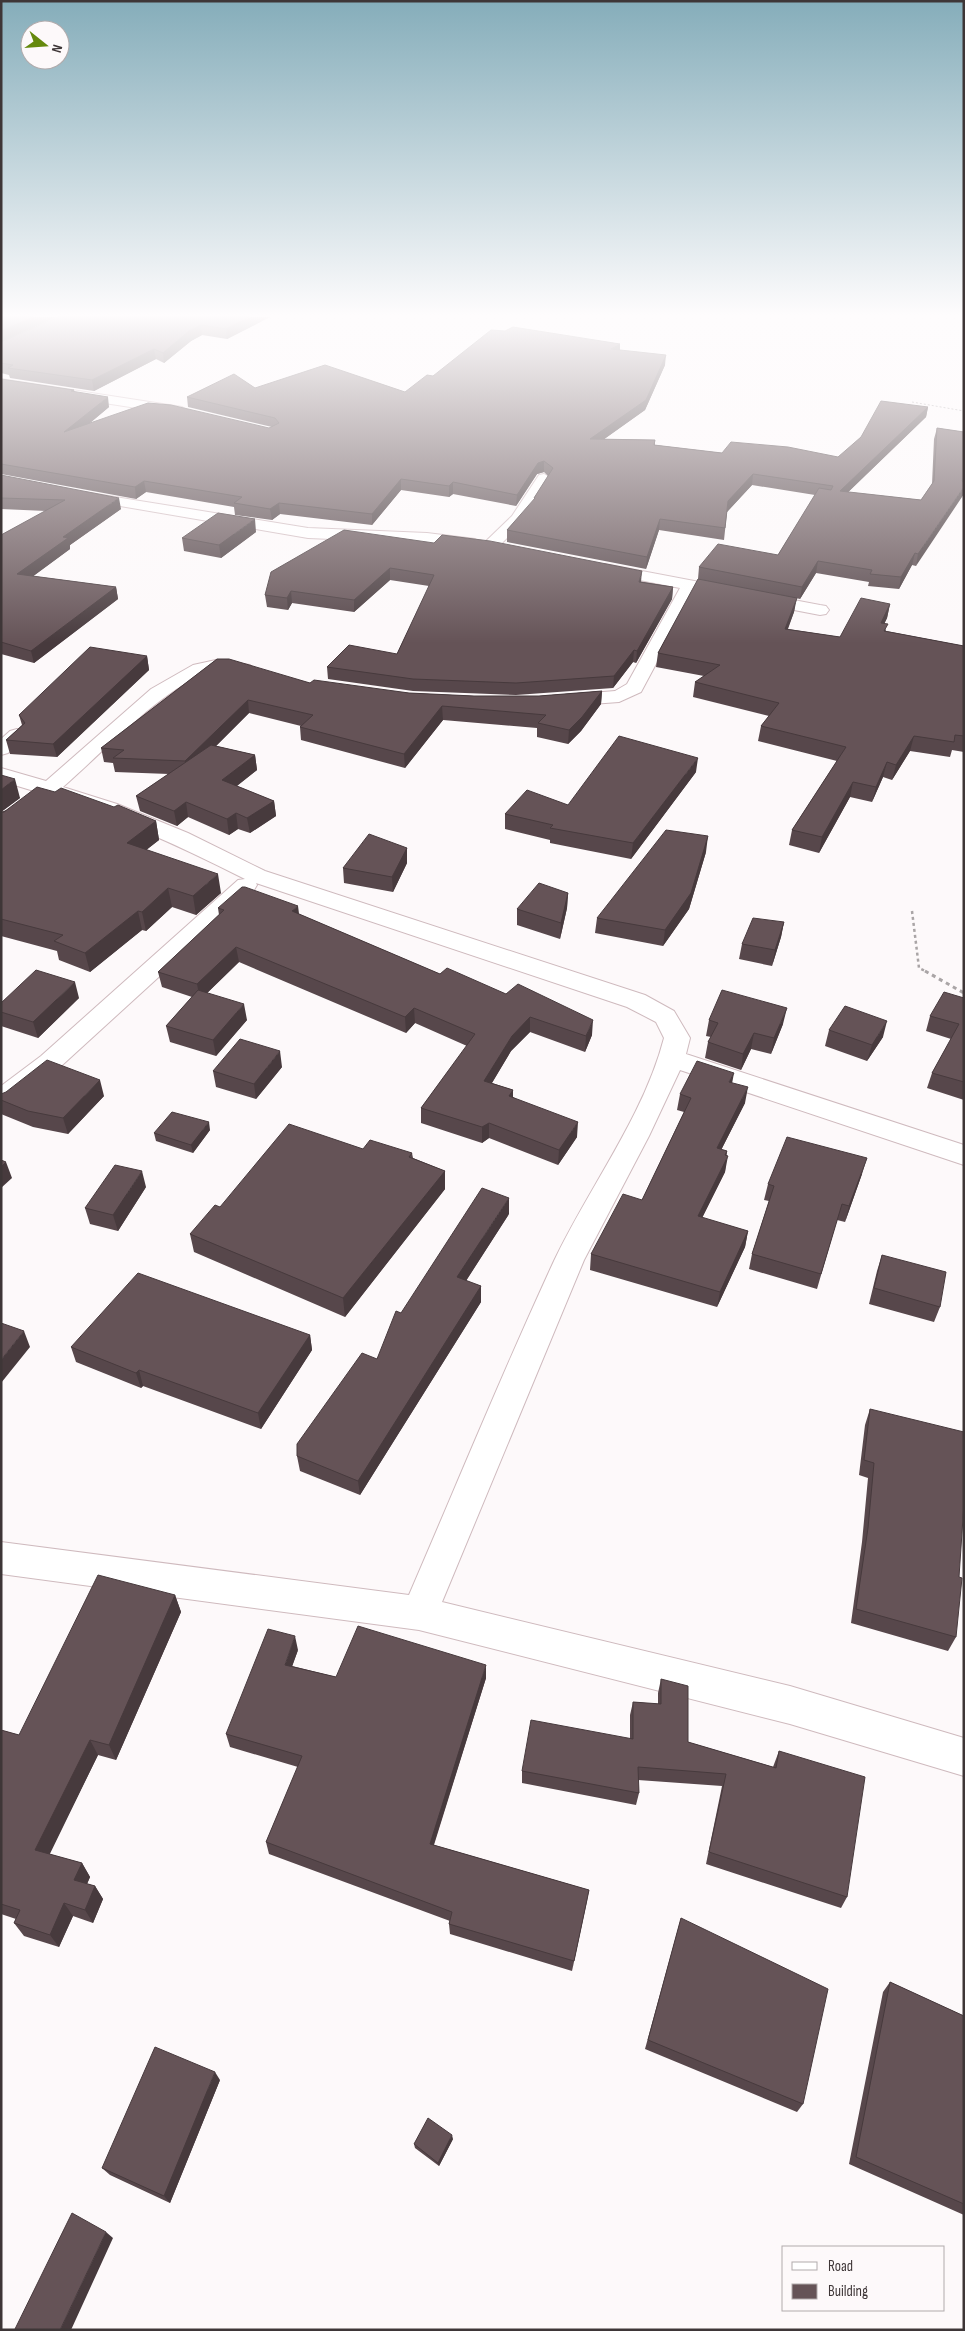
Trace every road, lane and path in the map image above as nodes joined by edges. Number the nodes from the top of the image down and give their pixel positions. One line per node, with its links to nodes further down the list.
1 (544, 478): 3 (street)
2 (67, 492): 3 (street)
3 (490, 546): 4 (street)
4 (508, 550)
5 (593, 566): 6 (street)
6 (690, 585): 7 (street); 9 (street)
7 (820, 610)
8 (259, 672): 13 (street)
9 (542, 702)
10 (17, 735): 11 (street)
11 (1, 749)
12 (1, 774): 13 (street)
13 (49, 788): 14 (street); 15 (street)
14 (1, 824)
15 (257, 876): 18 (street); 19 (street)
16 (912, 911): 17 (path)
17 (964, 993)
18 (672, 1058): 20 (street); 22 (street)
19 (1, 1100)
20 (964, 1155)
21 (1, 1558): 22 (street)
22 (419, 1613): 23 (street)
23 (964, 1757)

